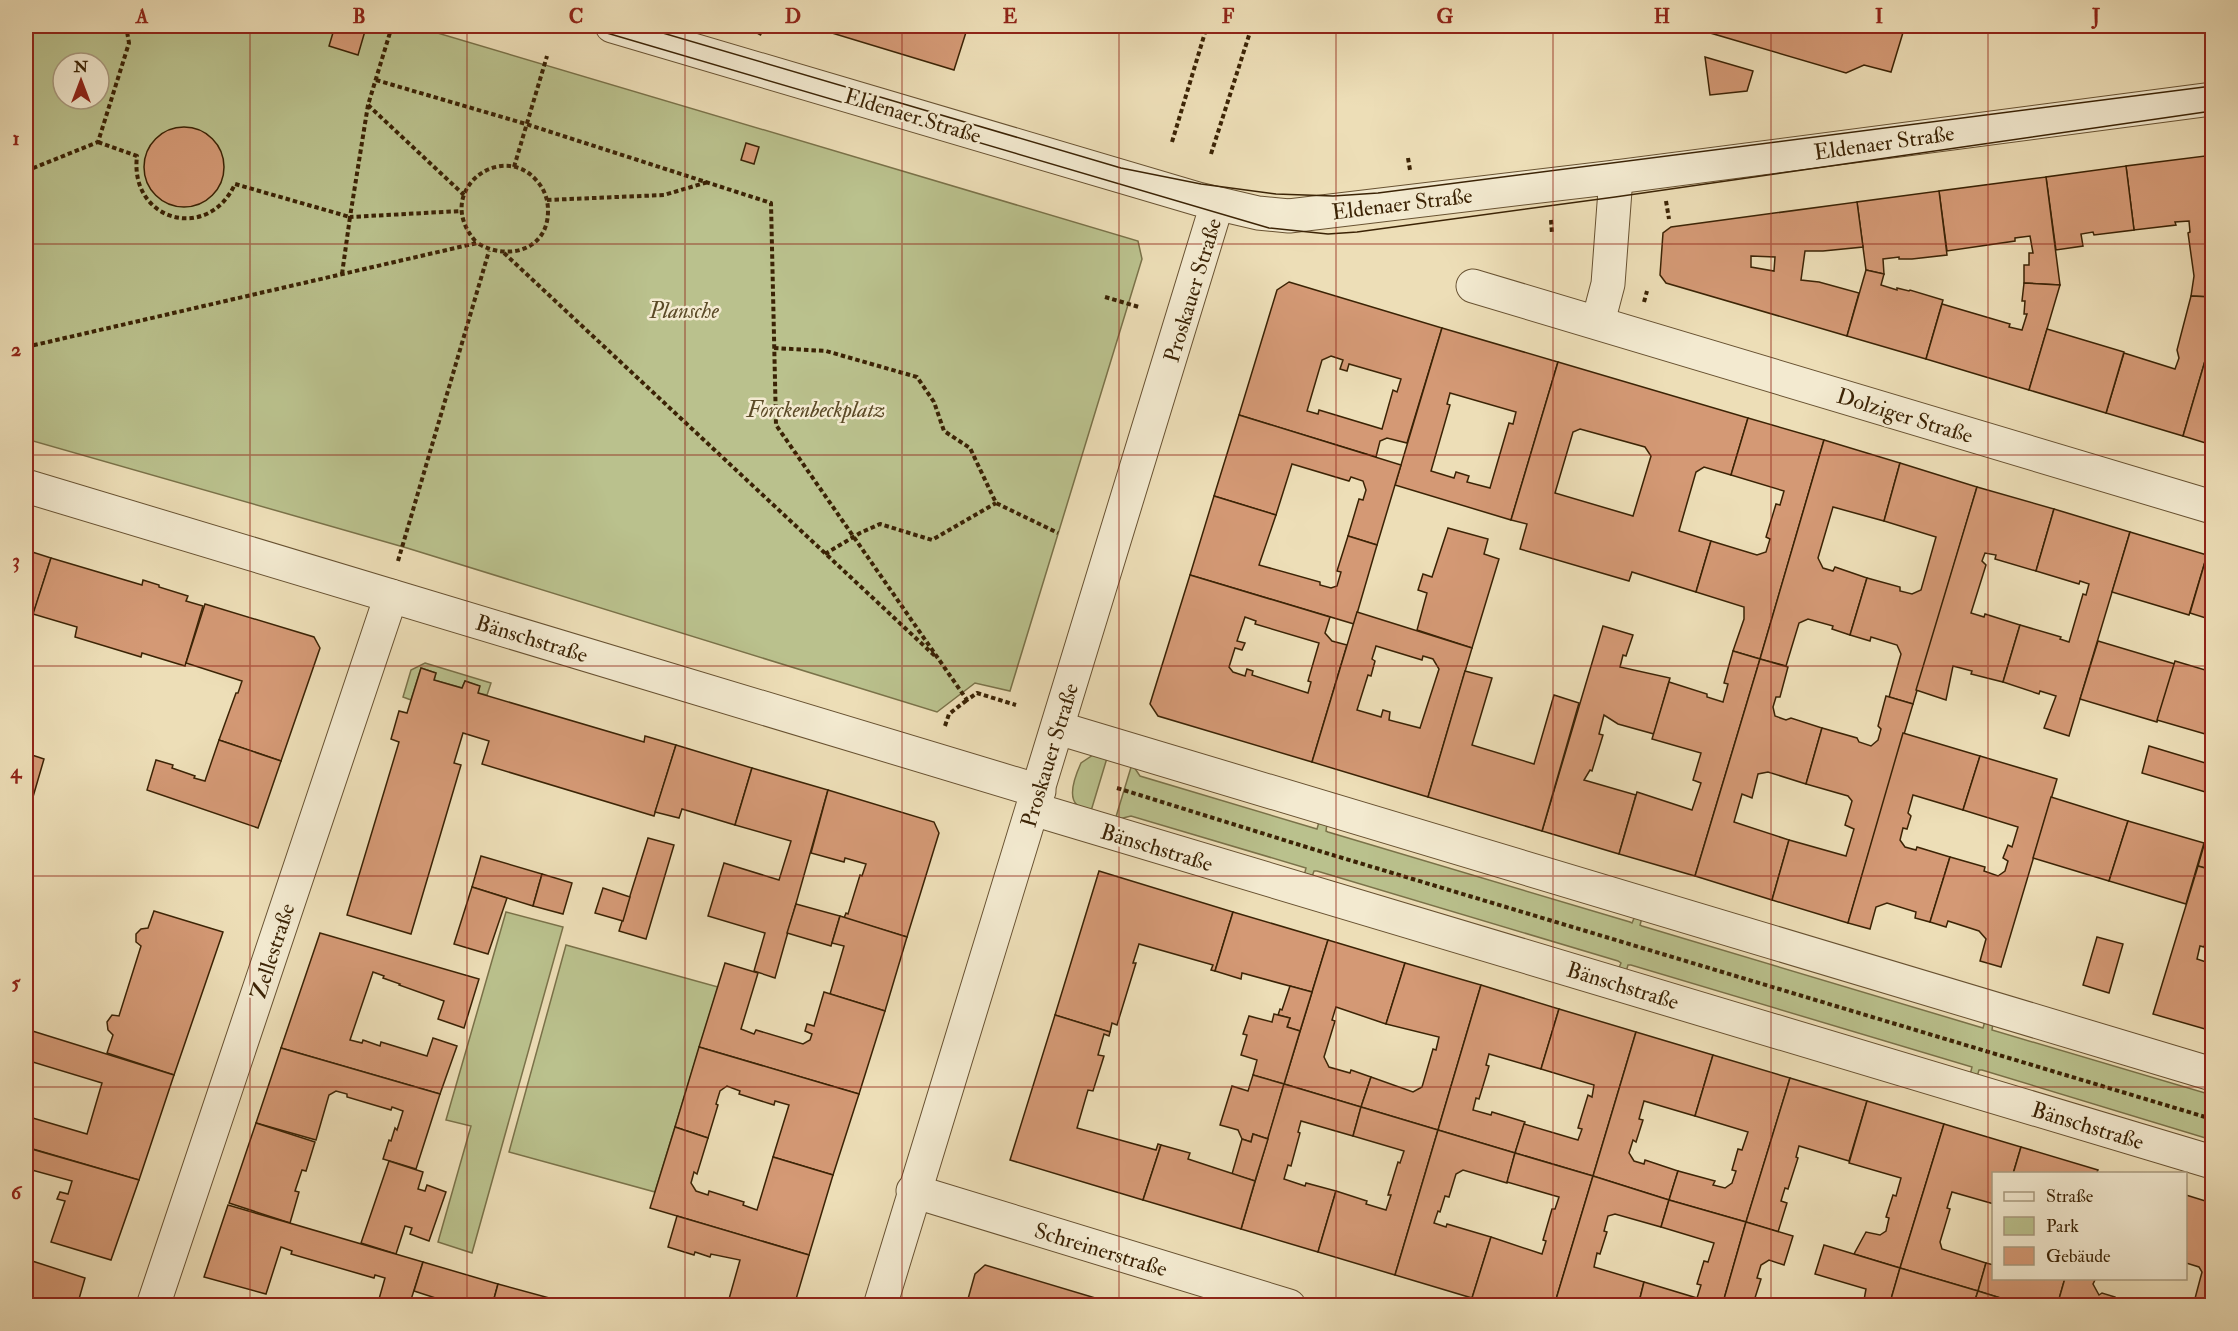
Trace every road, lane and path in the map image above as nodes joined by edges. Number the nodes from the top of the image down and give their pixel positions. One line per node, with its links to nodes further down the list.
1 (126, 26): 11 (path)
2 (392, 26): 7 (path)
3 (612, 26): 22 (street, Eldenaer Straße)
4 (1207, 26): 12 (path)
5 (1252, 26): 13 (path)
6 (547, 56): 10 (path)
7 (376, 80): 9 (path); 10 (path)
8 (2212, 99): 18 (street, Eldenaer Straße)
9 (368, 105): 20 (path); 24 (path)
10 (526, 124): 15 (path); 19 (path)
11 (98, 142): 17 (path); 24 (path)
12 (1172, 142)
13 (1211, 154)
14 (1408, 159): 16 (path)
15 (514, 167): 20 (path); 21 (path)
16 (1410, 170)
17 (26, 171)
18 (1616, 177): 22 (street, Eldenaer Straße); 34 (street)
19 (708, 182): 21 (path); 36 (path)
20 (464, 195): 23 (path)
21 (547, 200): 29 (path)
22 (1217, 204): 49 (street, Proskauer Straße)
23 (461, 211): 24 (path); 27 (path)
24 (350, 216): 30 (path)
25 (1551, 220): 26 (path)
26 (1552, 234)
27 (477, 243): 28 (path); 30 (path)
28 (489, 251): 29 (path); 43 (path)
29 (504, 253): 42 (path)
30 (342, 274): 35 (path)
31 (1473, 286): 34 (street, Dolziger Straße)
32 (1105, 297): 33 (path)
33 (1139, 306)
34 (1598, 322): 39 (street, Dolziger Straße)
35 (26, 346)
36 (774, 348): 38 (path); 41 (path)
37 (26, 486): 44 (street, Bänschstraße)
38 (996, 503): 40 (path); 41 (path)
39 (2212, 507)
40 (1058, 533)
41 (854, 536): 42 (path); 45 (path)
42 (825, 554): 45 (path)
43 (399, 561)
44 (391, 596): 51 (street, Bänschstraße); 65 (street, Zellestraße)
45 (943, 664): 46 (path)
46 (967, 700): 47 (path); 48 (path)
47 (1016, 705)
48 (945, 726)
49 (1058, 728): 51 (street, Proskauer Straße); 52 (street)
50 (1117, 788): 53 (path)
51 (1036, 800): 54 (street, Bänschstraße); 64 (street, Proskauer Straße)
52 (1328, 809): 53 (path); 55 (street)
53 (1316, 850): 54 (path); 56 (path)
54 (1304, 891): 57 (street, Bänschstraße)
55 (1642, 903): 56 (path); 58 (street)
56 (1630, 944): 57 (path); 59 (path)
57 (1617, 984): 61 (street, Bänschstraße)
58 (1993, 1008): 59 (path); 60 (street)
59 (1980, 1049): 61 (path); 62 (path)
60 (2212, 1074)
61 (1969, 1089): 63 (street, Bänschstraße)
62 (2212, 1119)
63 (2212, 1162)
64 (914, 1191): 66 (street, Proskauer Straße); 67 (street, Schreinerstraße)
65 (153, 1305)
66 (880, 1305)
67 (1289, 1305)

